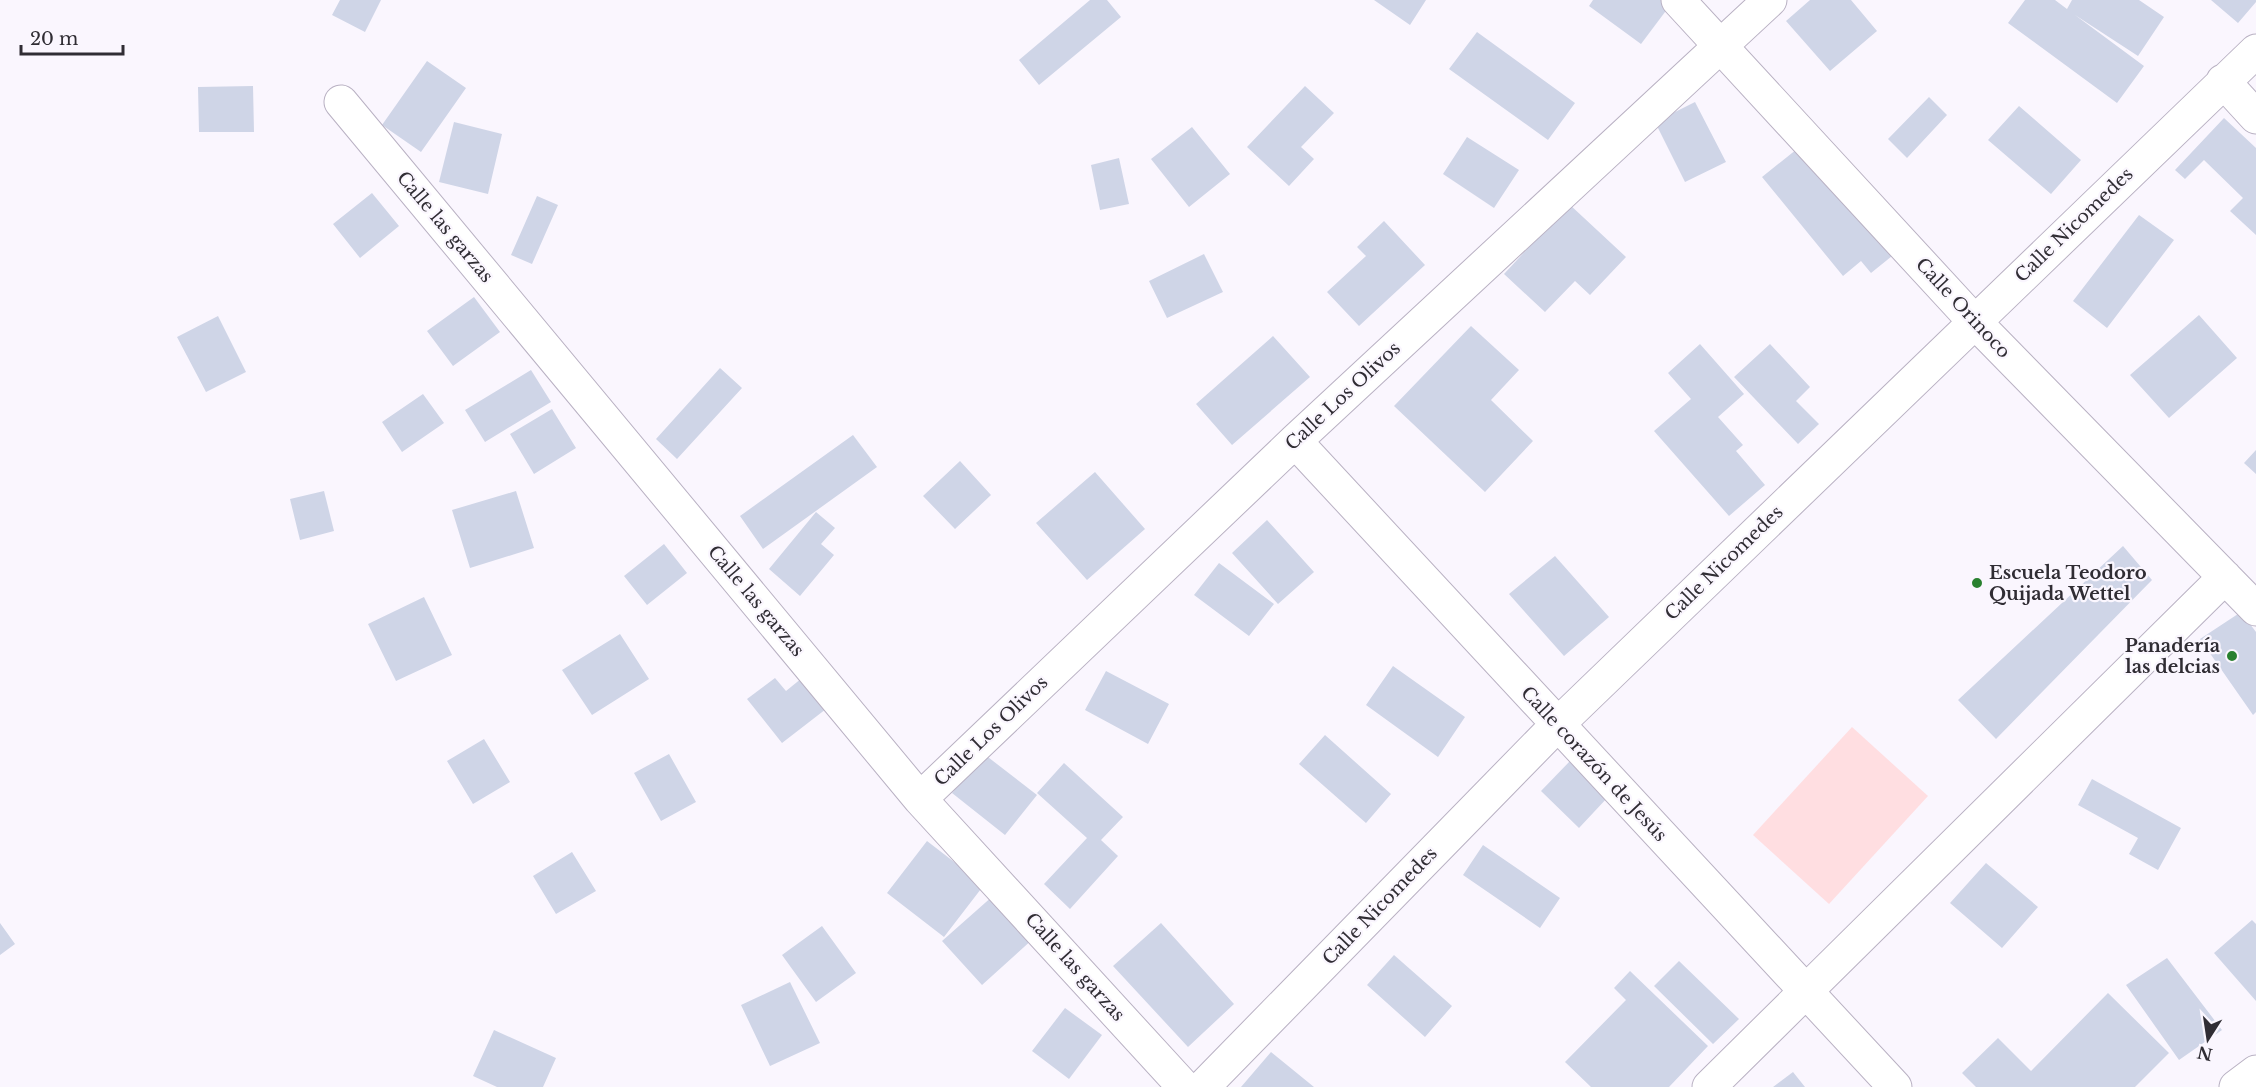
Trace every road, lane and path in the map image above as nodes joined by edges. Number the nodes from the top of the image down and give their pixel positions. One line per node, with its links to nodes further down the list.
1 (1678, 0): 3 (street, Calle Orinoco)
2 (1770, 0): 3 (street, Calle Los Olivos)
3 (1721, 46): 8 (street, Calle Orinoco); 9 (street, Calle Los Olivos)
4 (2256, 51): 5 (street, Calle Nicomedes)
5 (2223, 81): 7 (street); 8 (street, Calle Nicomedes)
6 (341, 102): 13 (street, Calle las garzas)
7 (2256, 117)
8 (1974, 321): 10 (street, Calle Orinoco); 12 (street, Calle Nicomedes)
9 (1295, 441): 12 (street, Calle corazón de Jesús); 13 (street, Calle Los Olivos)
10 (2225, 577): 11 (street, Calle Orinoco); 14 (street)
11 (2256, 609)
12 (1557, 725): 14 (street, Calle corazón de Jesús); 17 (street, Calle Nicomedes)
13 (920, 799): 16 (street, Calle las garzas)
14 (1805, 992): 18 (street); 19 (street, Calle corazón de Jesús)
15 (2256, 1072): 20 (street)
16 (1184, 1087)
17 (1203, 1087)
18 (1709, 1087)
19 (1894, 1087)
20 (2236, 1087)

